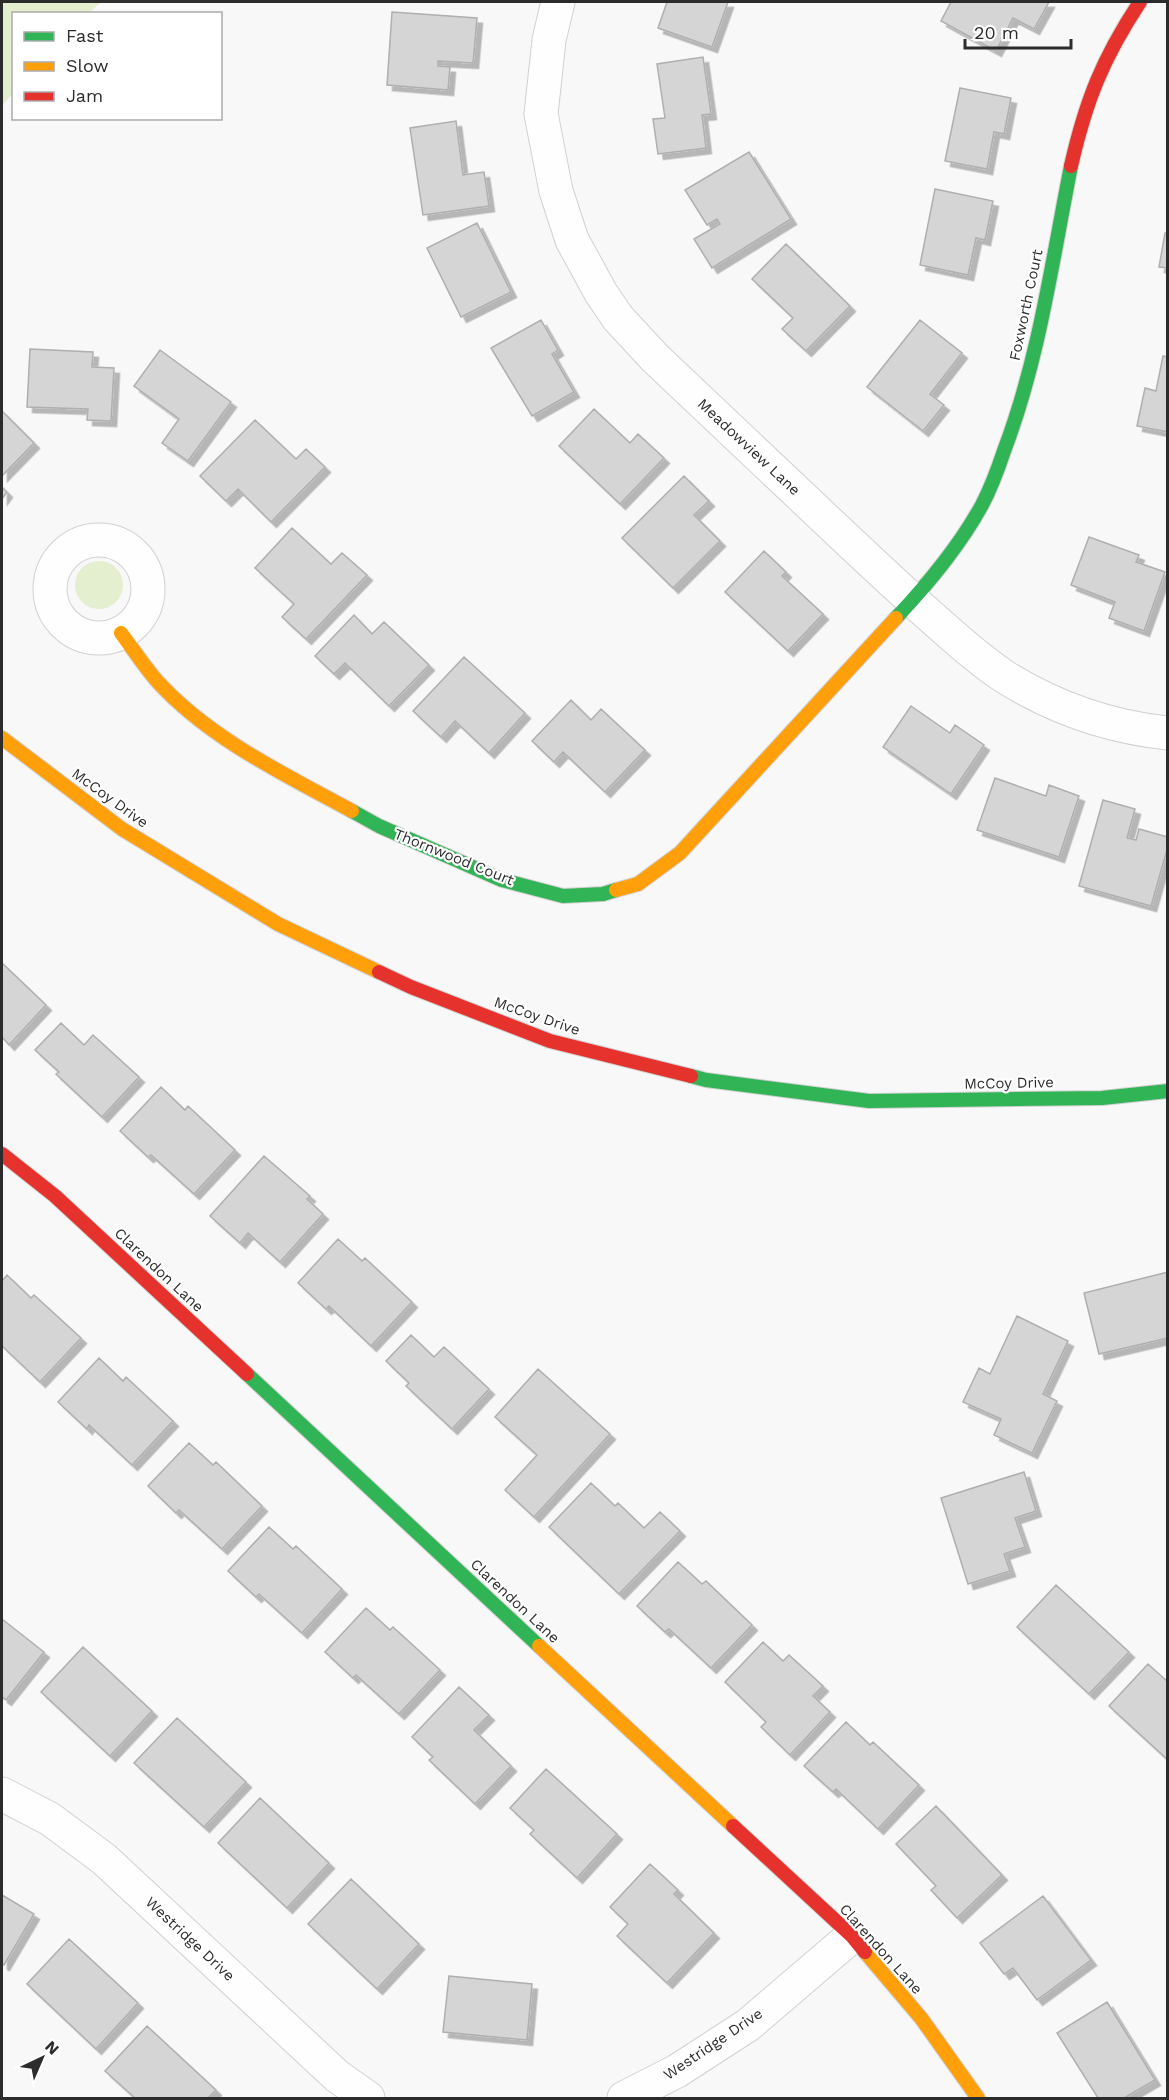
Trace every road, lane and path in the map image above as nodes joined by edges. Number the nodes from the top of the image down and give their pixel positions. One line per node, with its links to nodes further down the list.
1 (558, 2): 3 (street, Meadowview Lane)
2 (1140, 2): 3 (street, Foxworth Court)
3 (912, 601): 4 (street, Thornwood Court); 5 (street, Meadowview Lane)
4 (121, 633)
5 (1167, 733)
6 (2, 738): 7 (street, McCoy Drive)
7 (1167, 1091)
8 (2, 1154): 10 (street, Clarendon Lane)
9 (2, 1794): 11 (street, Westridge Drive)
10 (852, 1936): 12 (street, Westridge Drive); 13 (street, Clarendon Lane)
11 (368, 2098)
12 (624, 2098)
13 (978, 2098)

